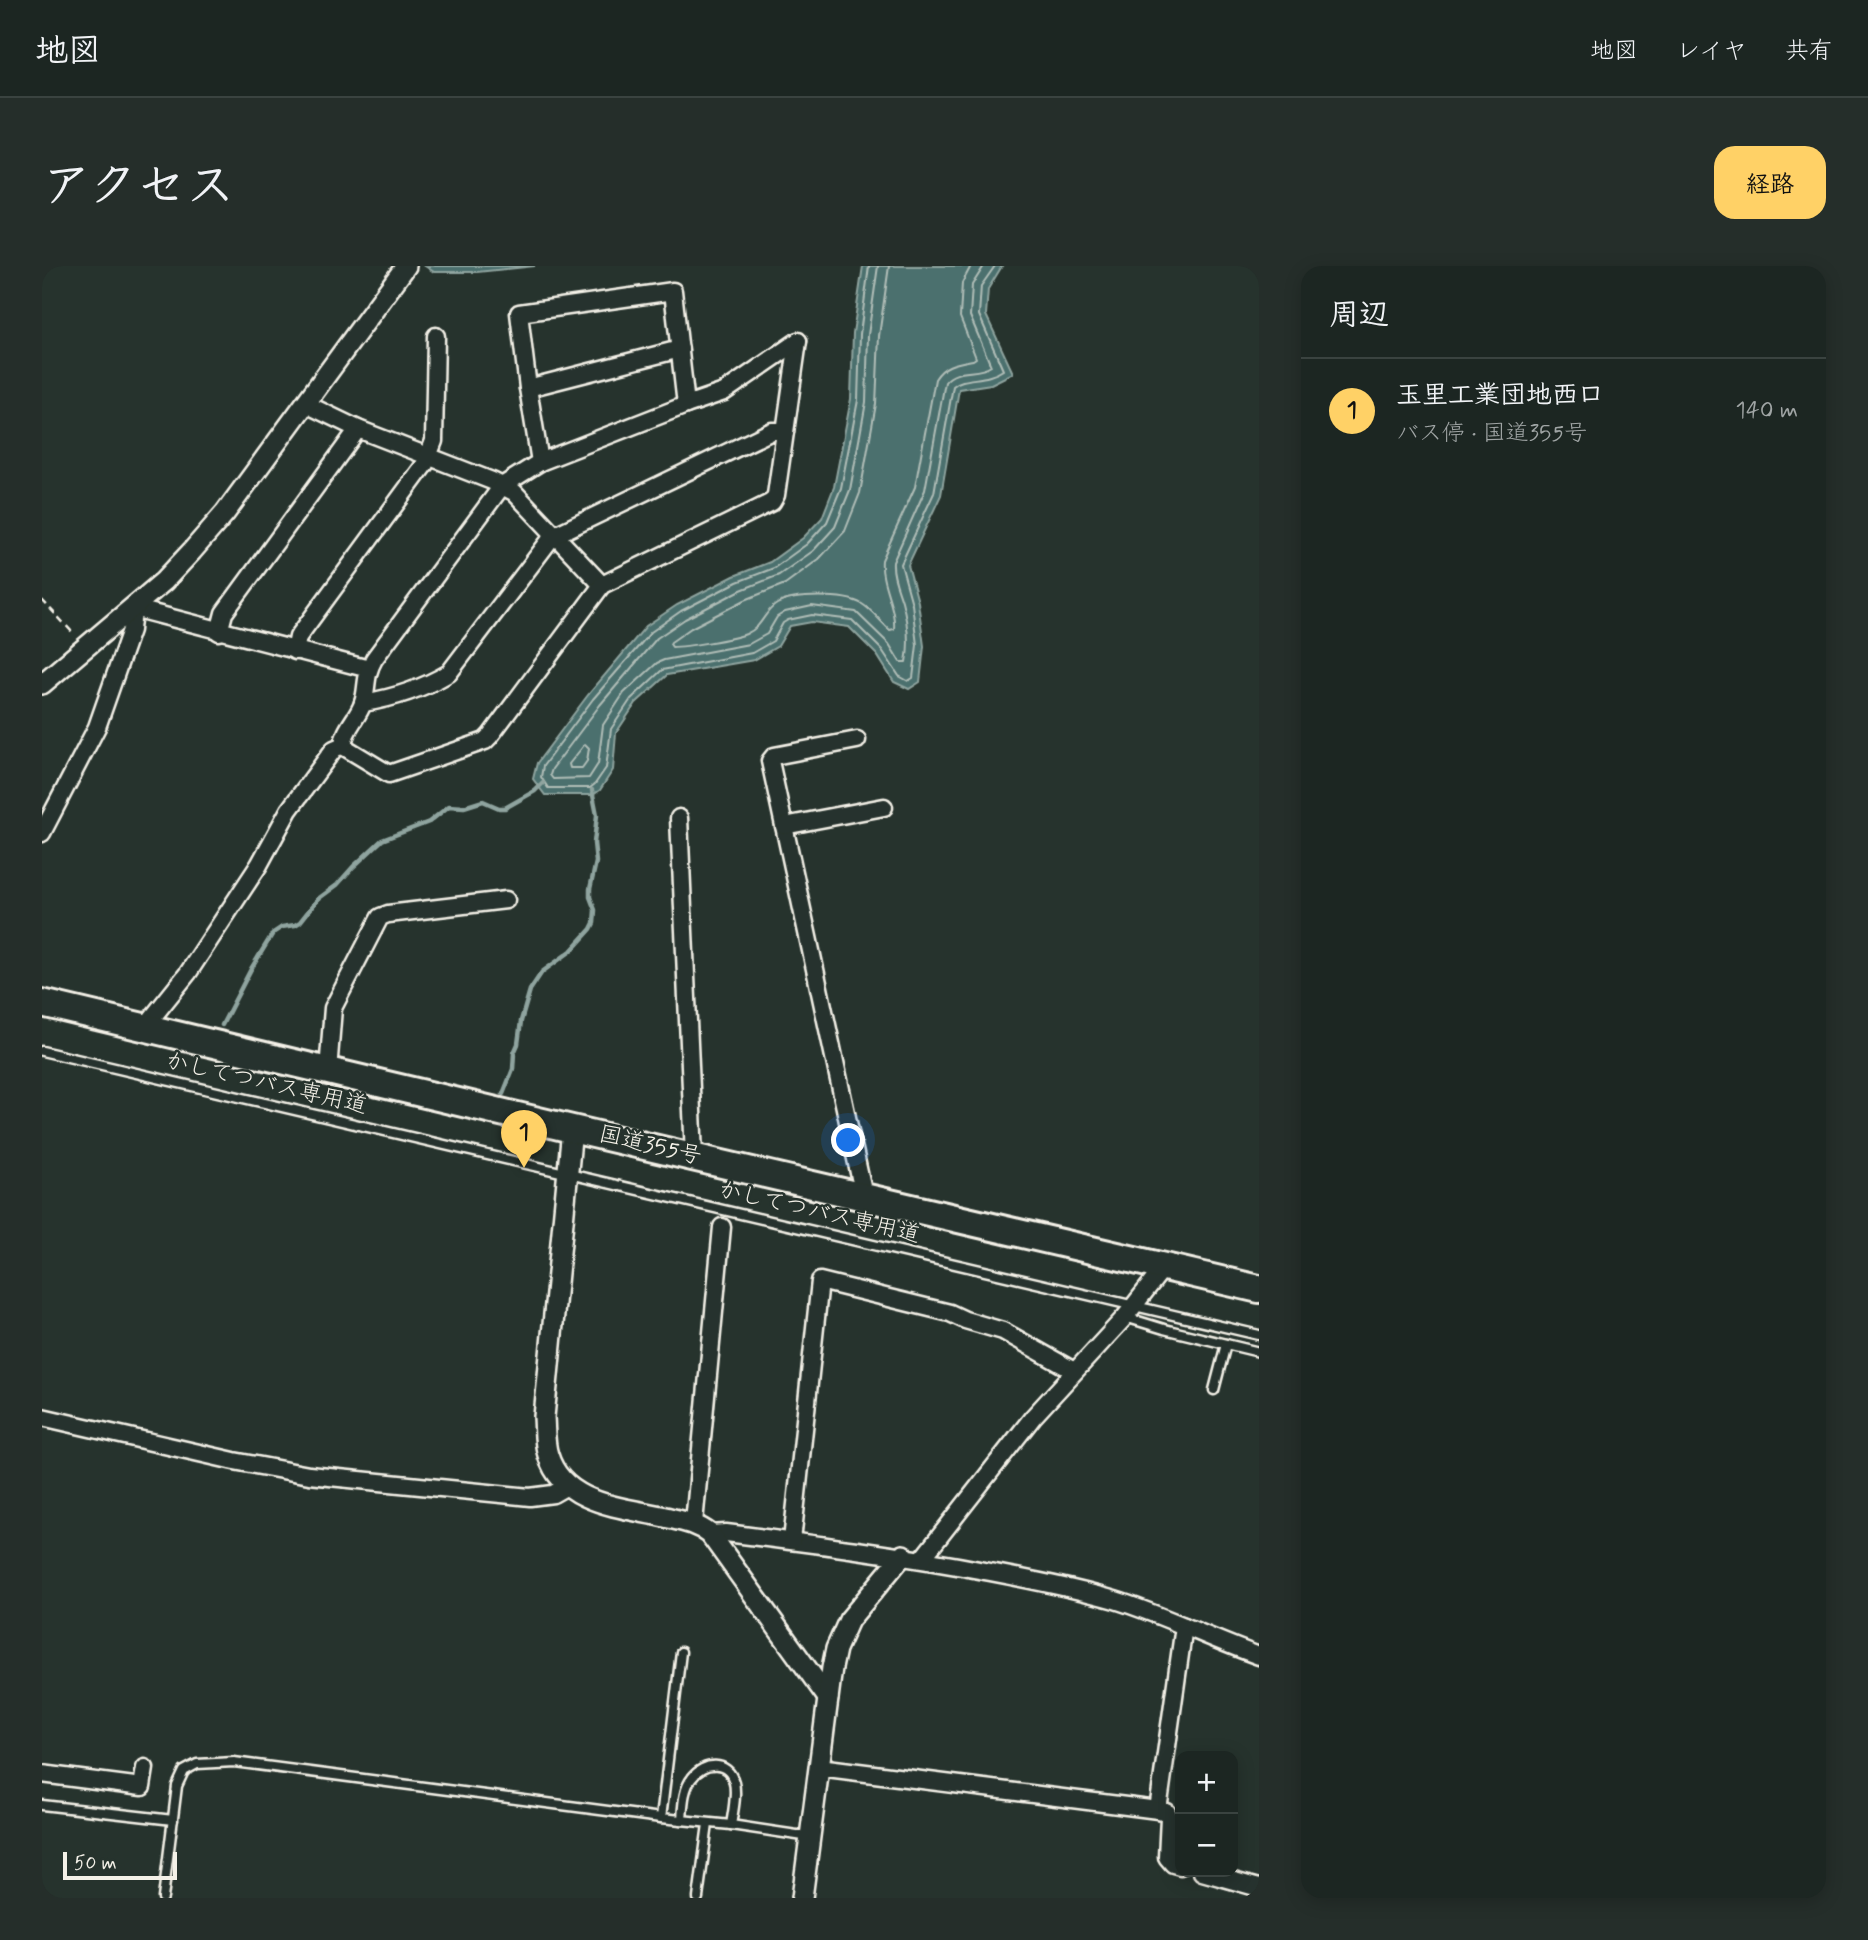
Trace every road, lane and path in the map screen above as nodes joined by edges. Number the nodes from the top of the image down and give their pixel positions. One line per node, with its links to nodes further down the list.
1 (406, 266): 5 (street)
2 (436, 335): 9 (street)
3 (680, 349): 4 (street); 4 (street); 6 (street)
4 (528, 388): 10 (street)
5 (306, 404): 7 (street); 15 (street)
6 (687, 405): 8 (street); 10 (street)
7 (358, 429): 9 (street); 16 (street)
8 (785, 430): 12 (street); 13 (street)
9 (427, 456): 11 (street); 18 (street)
10 (540, 462): 11 (street)
11 (502, 486): 12 (street); 19 (street)
12 (553, 536): 13 (street); 21 (street)
13 (601, 585): 23 (street)
14 (42, 600): 17 (path)
15 (133, 608): 16 (street); 17 (street); 27 (street)
16 (219, 632): 18 (street)
17 (86, 647): 20 (street)
18 (295, 650): 19 (street)
19 (369, 669): 21 (street)
20 (42, 684)
21 (363, 703): 23 (street)
22 (857, 740): 26 (street)
23 (343, 745): 30 (street)
24 (884, 807): 26 (street)
25 (679, 818): 34 (street)
26 (784, 827): 36 (street)
27 (42, 833)
28 (506, 900): 32 (street)
29 (42, 1003): 30 (highway, 国道355号)
30 (148, 1028): 32 (highway, 国道355号)
31 (42, 1051): 35 (lane, かしてつバス専用道)
32 (328, 1070): 33 (highway, 国道355号)
33 (572, 1129): 34 (highway, 国道355号); 35 (street)
34 (694, 1156): 36 (highway, 国道355号)
35 (568, 1174): 40 (lane, かしてつバス専用道); 47 (street)
36 (864, 1196): 38 (highway, 国道355号)
37 (722, 1227): 48 (street)
38 (1164, 1267): 39 (highway, 国道355号); 40 (street)
39 (1259, 1289)
40 (1130, 1312): 41 (lane, かしてつバス専用道); 42 (lane); 44 (street)
41 (1259, 1335)
42 (1226, 1344): 43 (lane); 45 (lane)
43 (1259, 1352)
44 (1074, 1371): 49 (street); 50 (street)
45 (1214, 1390)
46 (42, 1417): 47 (street)
47 (567, 1486): 48 (street)
48 (702, 1529): 49 (street); 54 (street)
49 (792, 1541): 50 (street)
50 (913, 1557): 51 (street); 54 (street)
51 (1184, 1626): 53 (street); 59 (street)
52 (681, 1652): 60 (lane)
53 (1259, 1656)
54 (828, 1698): 55 (street)
55 (819, 1767): 59 (street); 65 (street)
56 (145, 1768): 57 (street)
57 (42, 1774)
58 (42, 1805): 61 (lane)
59 (1158, 1810): 66 (street)
60 (661, 1818): 61 (lane); 62 (lane)
61 (173, 1820): 69 (lane)
62 (682, 1820): 63 (lane); 64 (lane)
63 (708, 1824): 64 (lane); 70 (lane)
64 (731, 1825): 65 (lane)
65 (810, 1837): 71 (street)
66 (1175, 1865)
67 (1220, 1877): 68 (street)
68 (1259, 1888)
69 (163, 1898)
70 (698, 1898)
71 (802, 1898)

